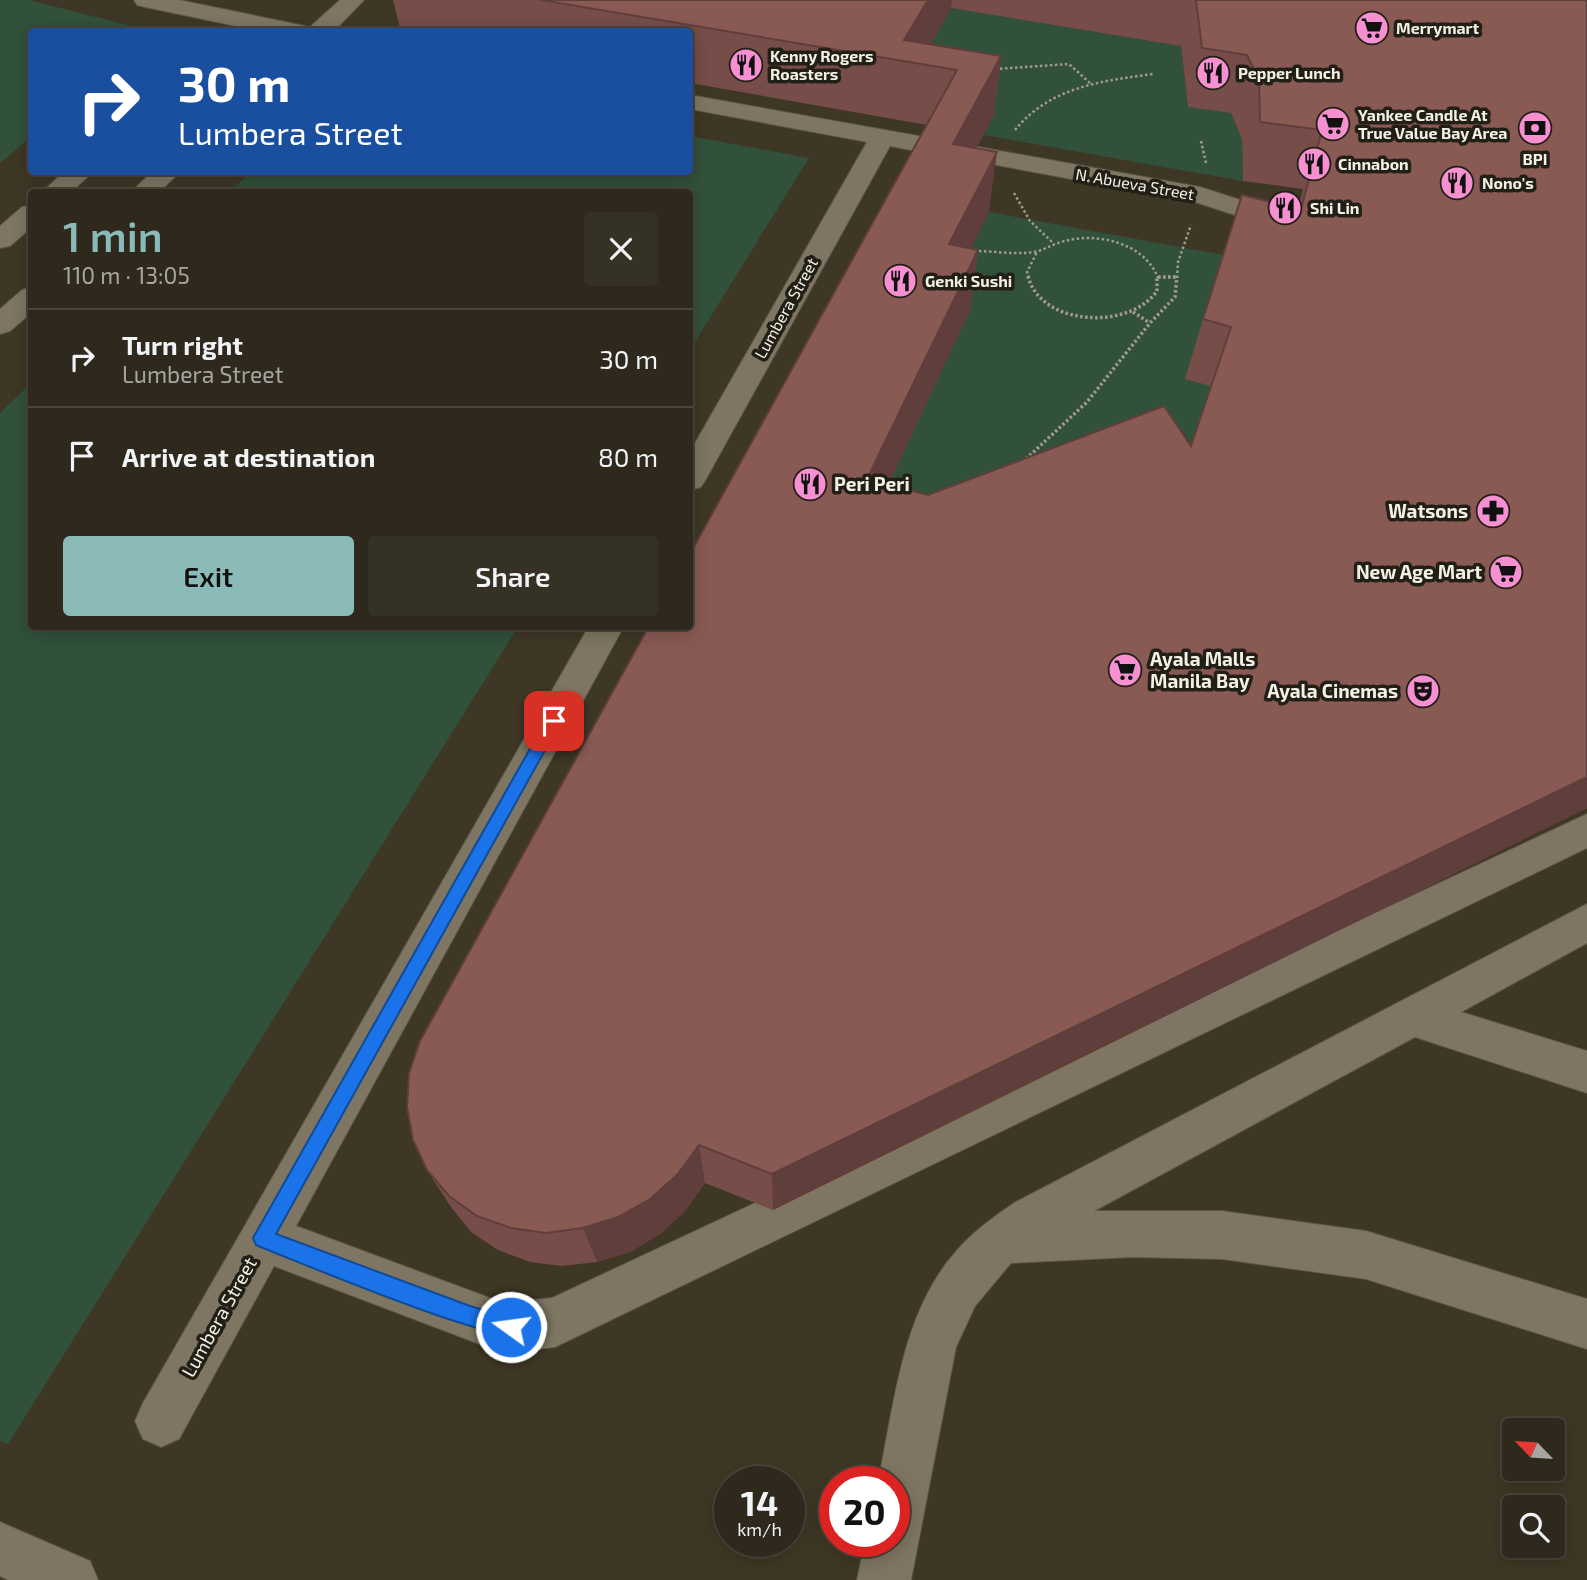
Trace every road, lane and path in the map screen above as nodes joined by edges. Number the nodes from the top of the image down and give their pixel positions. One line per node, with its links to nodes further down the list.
1 (145, 0): 4 (street)
2 (278, 0): 4 (street)
3 (353, 0): 5 (street)
4 (247, 27)
5 (323, 28)
6 (990, 70): 8 (path)
7 (1153, 74): 8 (path)
8 (1090, 83): 14 (path)
9 (693, 91): 10 (street)
10 (882, 138): 12 (street); 35 (street, Lumbera Street)
11 (1201, 141): 15 (path)
12 (941, 148)
13 (973, 154): 14 (street, N. Abueva Street)
14 (1000, 159): 23 (street, N. Abueva Street)
15 (1206, 166)
16 (76, 175): 18 (street)
17 (164, 175): 19 (street)
18 (59, 189)
19 (147, 189)
20 (1012, 189): 25 (path)
21 (28, 216): 24 (street)
22 (1192, 221): 29 (path)
23 (1292, 226)
24 (0, 240)
25 (1053, 243): 27 (path); 28 (path)
26 (969, 251): 27 (path)
27 (1037, 252): 31 (path)
28 (1158, 277): 29 (path); 31 (path)
29 (1178, 277): 32 (path)
30 (28, 300): 33 (street)
31 (1133, 312): 32 (path)
32 (1150, 323): 34 (path)
33 (0, 325)
34 (1024, 461)
35 (693, 474)
36 (605, 630): 41 (street, Lumbera Street)
37 (1587, 830): 41 (street)
38 (1587, 922): 39 (street)
39 (1412, 1016): 40 (street); 42 (street)
40 (1585, 1069)
41 (263, 1238): 44 (street, Lumbera Street)
42 (999, 1241): 43 (street); 45 (street)
43 (1587, 1324)
44 (161, 1421)
45 (907, 1466)
46 (0, 1549): 48 (street)
47 (889, 1557): 49 (street)
48 (71, 1580)
49 (884, 1580)

